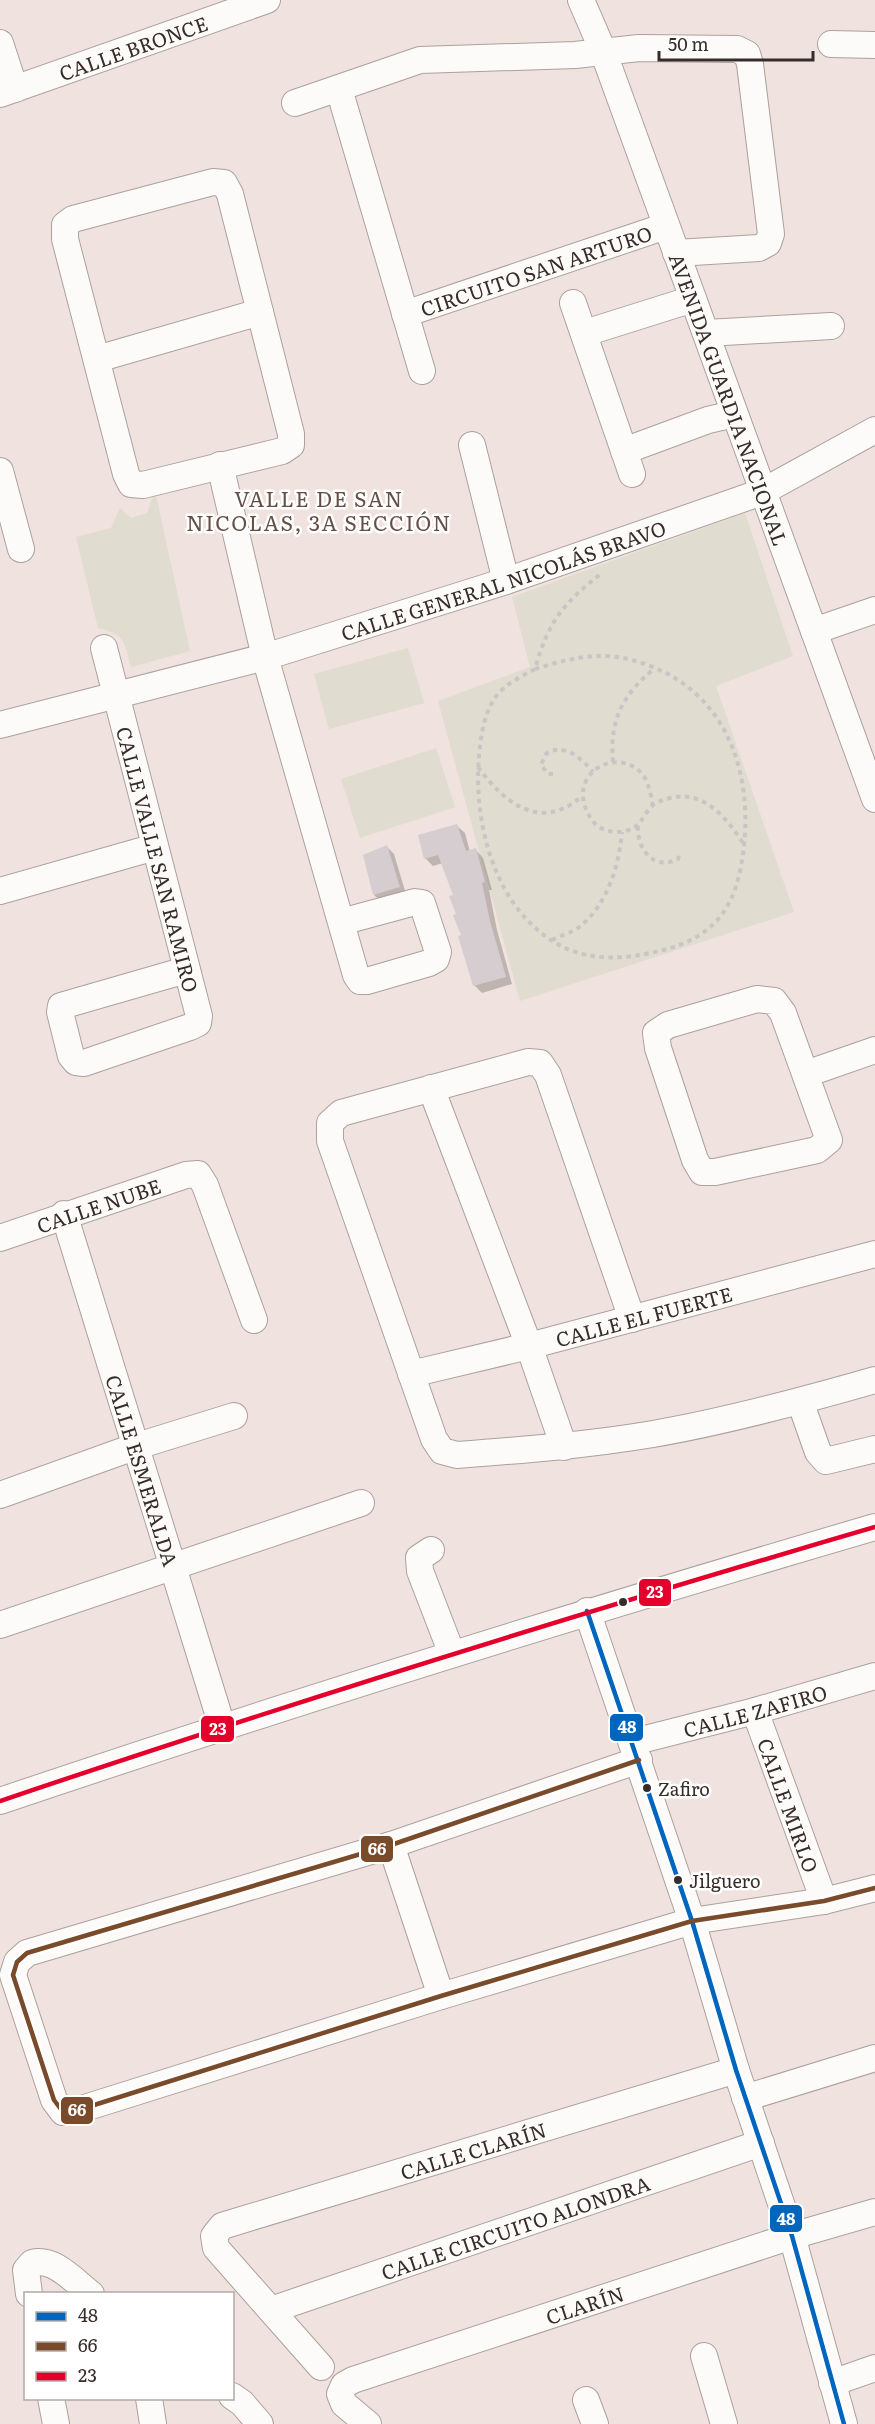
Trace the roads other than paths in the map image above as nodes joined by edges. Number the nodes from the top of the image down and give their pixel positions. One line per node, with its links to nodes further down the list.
1 (267, 0): 8 (street, CALLE BRONCE)
2 (581, 0): 6 (street, AVENIDA GUARDIA NACIONAL)
3 (0, 43): 8 (street)
4 (831, 44): 5 (street)
5 (875, 45)
6 (603, 51): 7 (street); 10 (street, AVENIDA GUARDIA NACIONAL); 11 (street)
7 (339, 89): 9 (street); 15 (street, CIRCUITO SAN ARTURO)
8 (8, 92)
9 (295, 103)
10 (666, 226): 11 (street, AVENIDA GUARDIA NACIONAL); 15 (street, CIRCUITO SAN ARTURO)
11 (676, 253): 12 (street, AVENIDA GUARDIA NACIONAL)
12 (693, 299): 17 (street); 18 (street, AVENIDA GUARDIA NACIONAL)
13 (573, 303): 17 (street)
14 (260, 312): 19 (street); 19 (street); 24 (street)
15 (405, 314): 20 (street, CIRCUITO SAN ARTURO)
16 (831, 326): 18 (street)
17 (585, 333): 21 (street)
18 (706, 333): 21 (street, AVENIDA GUARDIA NACIONAL)
19 (97, 359): 24 (street)
20 (422, 371)
21 (734, 414): 26 (street, AVENIDA GUARDIA NACIONAL)
22 (875, 430): 26 (street, CALLE GENERAL NICOLÁS BRAVO)
23 (472, 445): 28 (street)
24 (220, 465): 32 (street)
25 (0, 471): 27 (street)
26 (762, 492): 28 (street, CALLE GENERAL NICOLÁS BRAVO); 30 (street, AVENIDA GUARDIA NACIONAL)
27 (21, 549)
28 (506, 580): 32 (street, CALLE GENERAL NICOLÁS BRAVO)
29 (875, 610): 30 (street)
30 (814, 631): 35 (street, AVENIDA GUARDIA NACIONAL)
31 (104, 648): 33 (street, CALLE VALLE SAN RAMIRO)
32 (265, 657): 33 (street, CALLE GENERAL NICOLÁS BRAVO); 38 (street)
33 (116, 694): 34 (street, CALLE GENERAL NICOLÁS BRAVO); 36 (street, CALLE VALLE SAN RAMIRO)
34 (0, 725)
35 (875, 798)
36 (155, 847): 37 (street); 39 (street, CALLE VALLE SAN RAMIRO)
37 (0, 891)
38 (341, 922): 38 (street)
39 (186, 970): 39 (street, CALLE VALLE SAN RAMIRO)
40 (875, 1050): 41 (street)
41 (806, 1074): 41 (street)
42 (431, 1088): 46 (street); 48 (street); 49 (street)
43 (64, 1214): 44 (street, CALLE NUBE); 47 (street, CALLE NUBE); 53 (street, CALLE ESMERALDA)
44 (0, 1238)
45 (875, 1254): 46 (street, CALLE EL FUERTE)
46 (632, 1319): 48 (street, CALLE EL FUERTE)
47 (255, 1320)
48 (529, 1346): 49 (street, CALLE EL FUERTE); 54 (street)
49 (411, 1374): 54 (street)
50 (875, 1380): 51 (street)
51 (800, 1401): 54 (street); 55 (street)
52 (234, 1416): 53 (street)
53 (134, 1447): 56 (street); 60 (street, CALLE ESMERALDA)
54 (564, 1447)
55 (875, 1449)
56 (0, 1495)
57 (361, 1503): 60 (street)
58 (875, 1527): 61 (street)
59 (431, 1550): 63 (street)
60 (172, 1568): 62 (street); 66 (street, CALLE ESMERALDA)
61 (587, 1611): 63 (street); 67 (street)
62 (0, 1624)
63 (452, 1654): 66 (street)
64 (875, 1676): 65 (street, CALLE ZAFIRO)
65 (755, 1711): 67 (street, CALLE ZAFIRO); 71 (street, CALLE MIRLO)
66 (222, 1726): 68 (street)
67 (636, 1751): 69 (street, CALLE ZAFIRO); 72 (street)
68 (0, 1801)
69 (391, 1845): 73 (street); 73 (street, CALLE ZAFIRO)
70 (875, 1888): 71 (street)
71 (824, 1901): 72 (street)
72 (692, 1921): 73 (street); 75 (street)
73 (441, 1996)
74 (875, 2058): 76 (street)
75 (736, 2070): 76 (street); 82 (street, CALLE CLARÍN)
76 (745, 2098): 77 (street)
77 (760, 2143): 79 (street); 82 (street, CALLE CIRCUITO ALONDRA)
78 (875, 2212): 79 (street, CLARÍN)
79 (792, 2236): 86 (street); 94 (street, CLARÍN)
80 (29, 2292): 81 (street)
81 (88, 2292)
82 (271, 2310): 84 (street)
83 (704, 2356): 96 (street)
84 (321, 2367)
85 (875, 2368): 86 (street)
86 (832, 2383): 97 (street)
87 (234, 2397): 93 (street)
88 (51, 2400): 91 (street)
89 (149, 2400): 92 (street)
90 (586, 2400): 95 (street)
91 (56, 2424)
92 (153, 2424)
93 (260, 2424)
94 (368, 2424)
95 (595, 2424)
96 (724, 2424)
97 (844, 2424)

